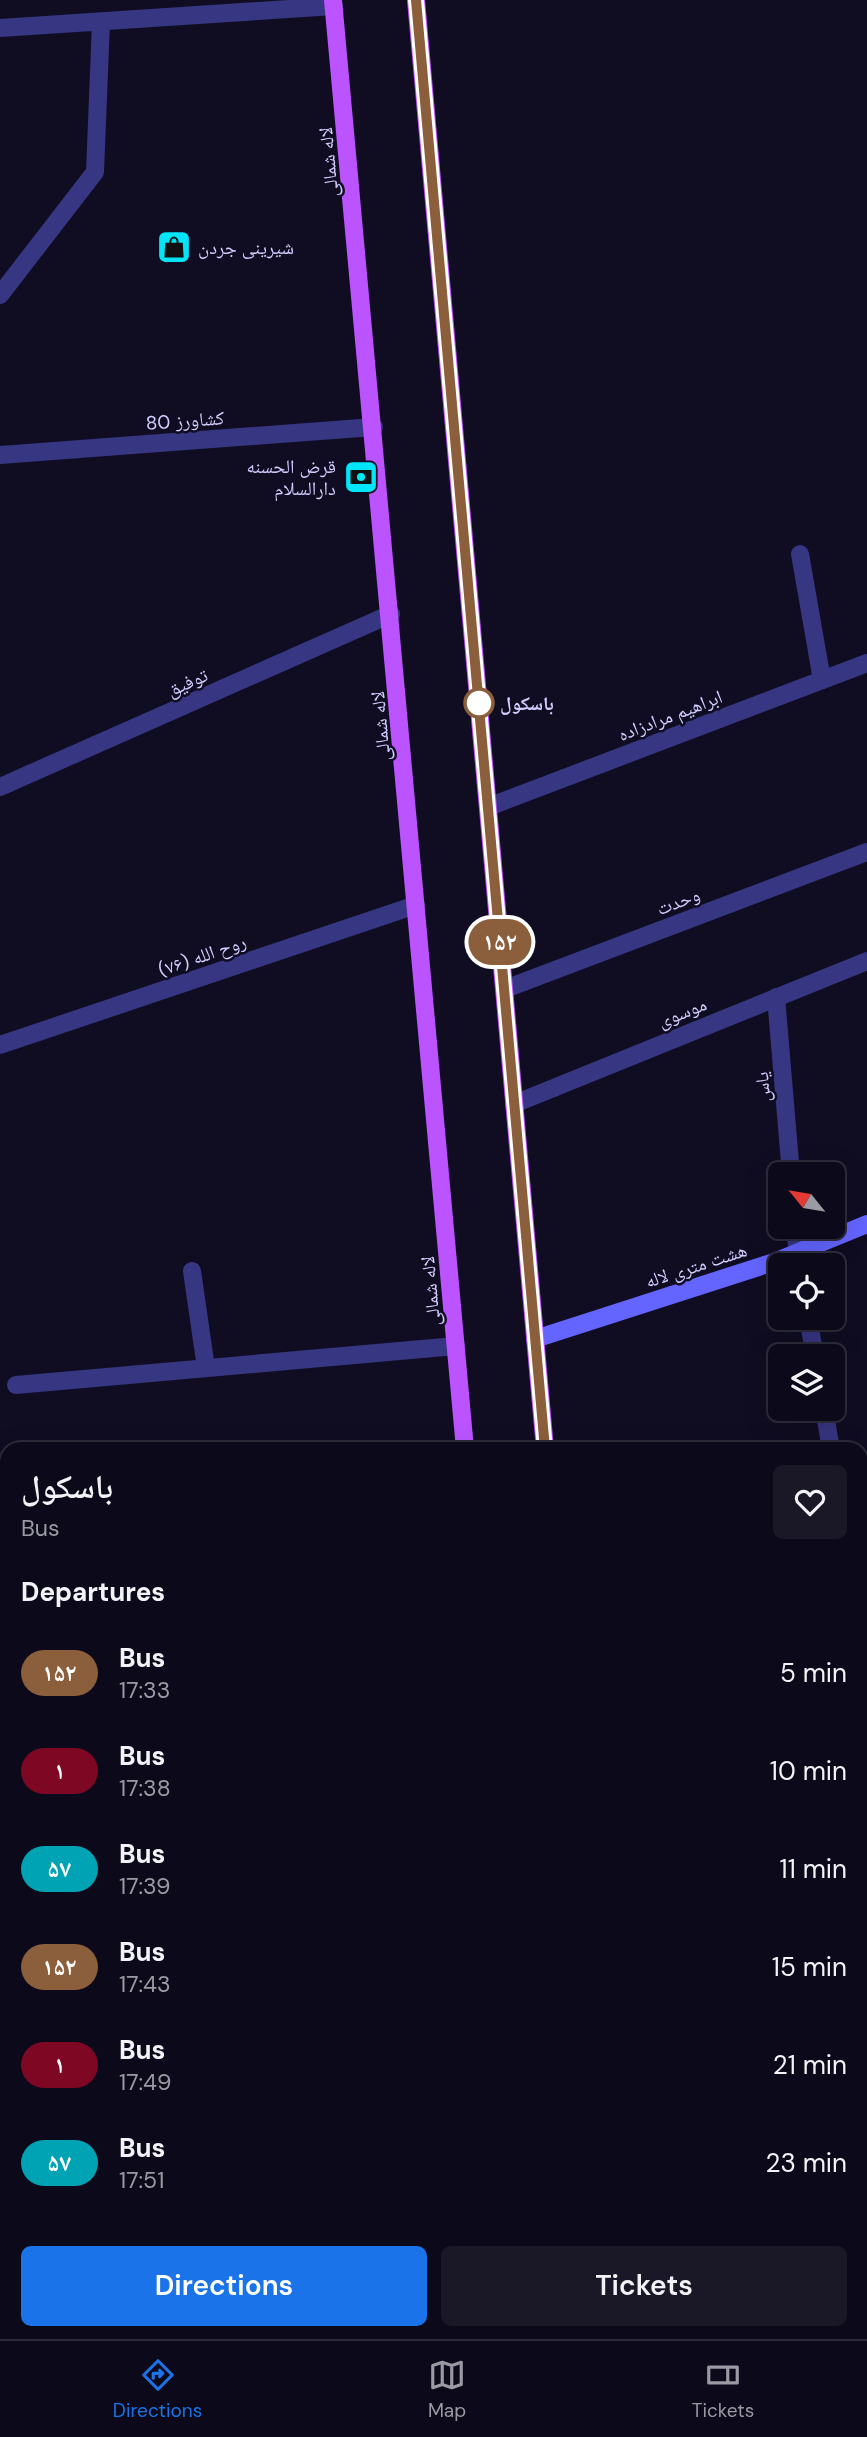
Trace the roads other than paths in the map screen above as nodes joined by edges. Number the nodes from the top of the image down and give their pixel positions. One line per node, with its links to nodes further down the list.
1 (416, 0): 13 (main road)
2 (334, 3): 3 (street); 6 (main road, لاله شمالی)
3 (101, 22): 4 (street); 5 (street)
4 (0, 28)
5 (0, 295)
6 (374, 427): 7 (street, کشاورز 80); 9 (main road, لاله شمالی)
7 (0, 455)
8 (800, 554): 11 (street)
9 (391, 614): 12 (street, توفیق); 15 (main road, لاله شمالی)
10 (867, 663): 11 (street, ابراهیم مرادزاده)
11 (822, 680): 13 (street, ابراهیم مرادزاده)
12 (0, 787)
13 (488, 807): 17 (main road)
14 (867, 852): 17 (street, وحدت)
15 (416, 905): 19 (street, روح الله (۷۶)); 27 (main road, لاله شمالی)
16 (867, 961): 18 (street, موسوی)
17 (505, 989): 20 (main road)
18 (776, 996): 20 (street, موسوی); 21 (street, یاس)
19 (0, 1045)
20 (514, 1104): 26 (main road)
21 (789, 1162)
22 (867, 1224): 23 (street, هشت متری لاله)
23 (810, 1253)
24 (768, 1268): 26 (street, هشت متری لاله)
25 (192, 1271): 28 (street)
26 (535, 1339): 32 (main road)
27 (456, 1346): 28 (street); 31 (main road, لاله شمالی)
28 (206, 1368): 29 (street)
29 (16, 1385)
30 (826, 1421): 33 (street)
31 (464, 1442)
32 (544, 1442)
33 (830, 1442)

